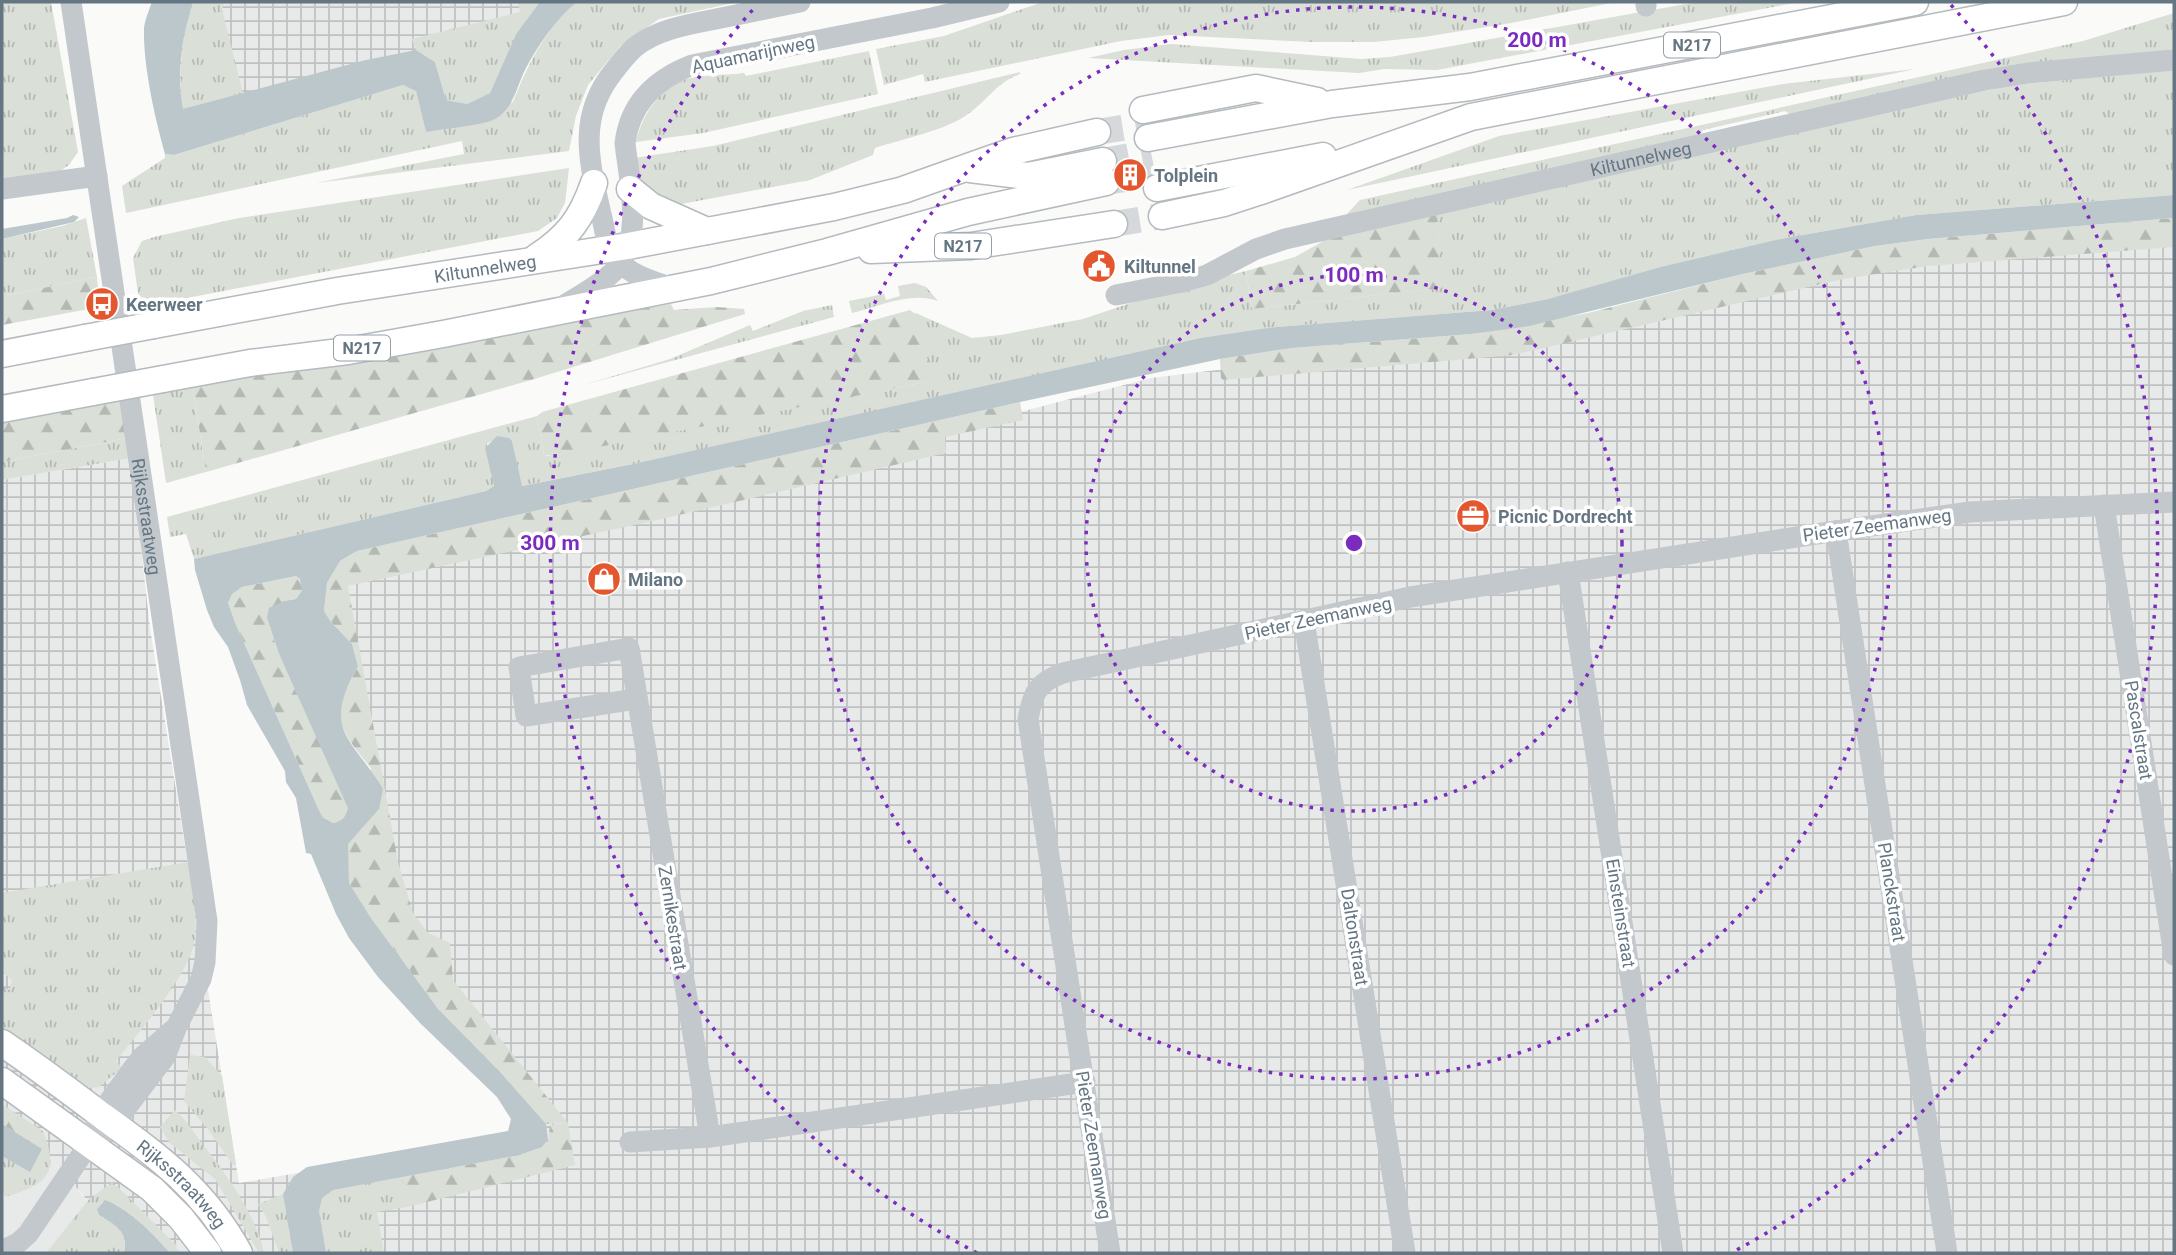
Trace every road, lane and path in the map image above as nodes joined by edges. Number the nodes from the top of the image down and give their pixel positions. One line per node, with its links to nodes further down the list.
1 (71, 2): 10 (street, Rijksstraatweg)
2 (800, 2): 11 (street)
3 (999, 2): 13 (street, Aquamarijnweg)
4 (1915, 2): 7 (main road, N217)
5 (2064, 2): 8 (main road, N217)
6 (2174, 60): 18 (street, Kiltunnelweg)
7 (1332, 104): 9 (main road, N217); 9 (main road, N217)
8 (1407, 139): 9 (main road, N217); 9 (main road, N217)
9 (1153, 163)
10 (97, 176): 12 (street); 32 (street, Rijksstraatweg)
11 (594, 183): 15 (street); 16 (main road)
12 (2, 189)
13 (630, 189): 14 (main road); 15 (street, Aquamarijnweg)
14 (707, 231): 15 (main road, Kiltunnelweg / N217); 17 (main road, Kiltunnelweg / N217)
15 (619, 252): 16 (main road, Kiltunnelweg / N217); 17 (street); 19 (street)
16 (529, 261): 20 (main road, Kiltunnelweg / N217, bridge)
17 (673, 288): 19 (main road, Kiltunnelweg / N217)
18 (1116, 295)
19 (554, 312): 21 (main road, Kiltunnelweg / N217, bridge)
20 (2, 354)
21 (2, 409)
22 (2174, 502): 23 (street, Pieter Zeemanweg)
23 (2104, 505): 24 (street, Pieter Zeemanweg); 28 (street, Pascalstraat)
24 (1836, 531): 25 (street, Pieter Zeemanweg); 42 (street, Planckstraat)
25 (1568, 572): 26 (street, Pieter Zeemanweg); 41 (street, Einsteinstraat)
26 (1304, 621): 31 (street, Pieter Zeemanweg); 40 (street, Daltonstraat)
27 (636, 699): 27 (street, Zernikestraat); 33 (street, Zernikestraat)
28 (2174, 955)
29 (2, 1043): 32 (main road, Rijksstraatweg)
30 (2, 1081): 35 (main road, Rijksstraatweg)
31 (1085, 1082): 33 (street); 39 (street, Pieter Zeemanweg)
32 (107, 1119): 35 (street, Rijksstraatweg); 38 (main road, Rijksstraatweg)
33 (710, 1137): 34 (street)
34 (630, 1142)
35 (89, 1144): 36 (street, Rijksstraatweg); 37 (main road, Rijksstraatweg)
36 (2, 1251)
37 (208, 1253)
38 (239, 1253)
39 (1110, 1253)
40 (1405, 1253)
41 (1673, 1253)
42 (1947, 1253)

